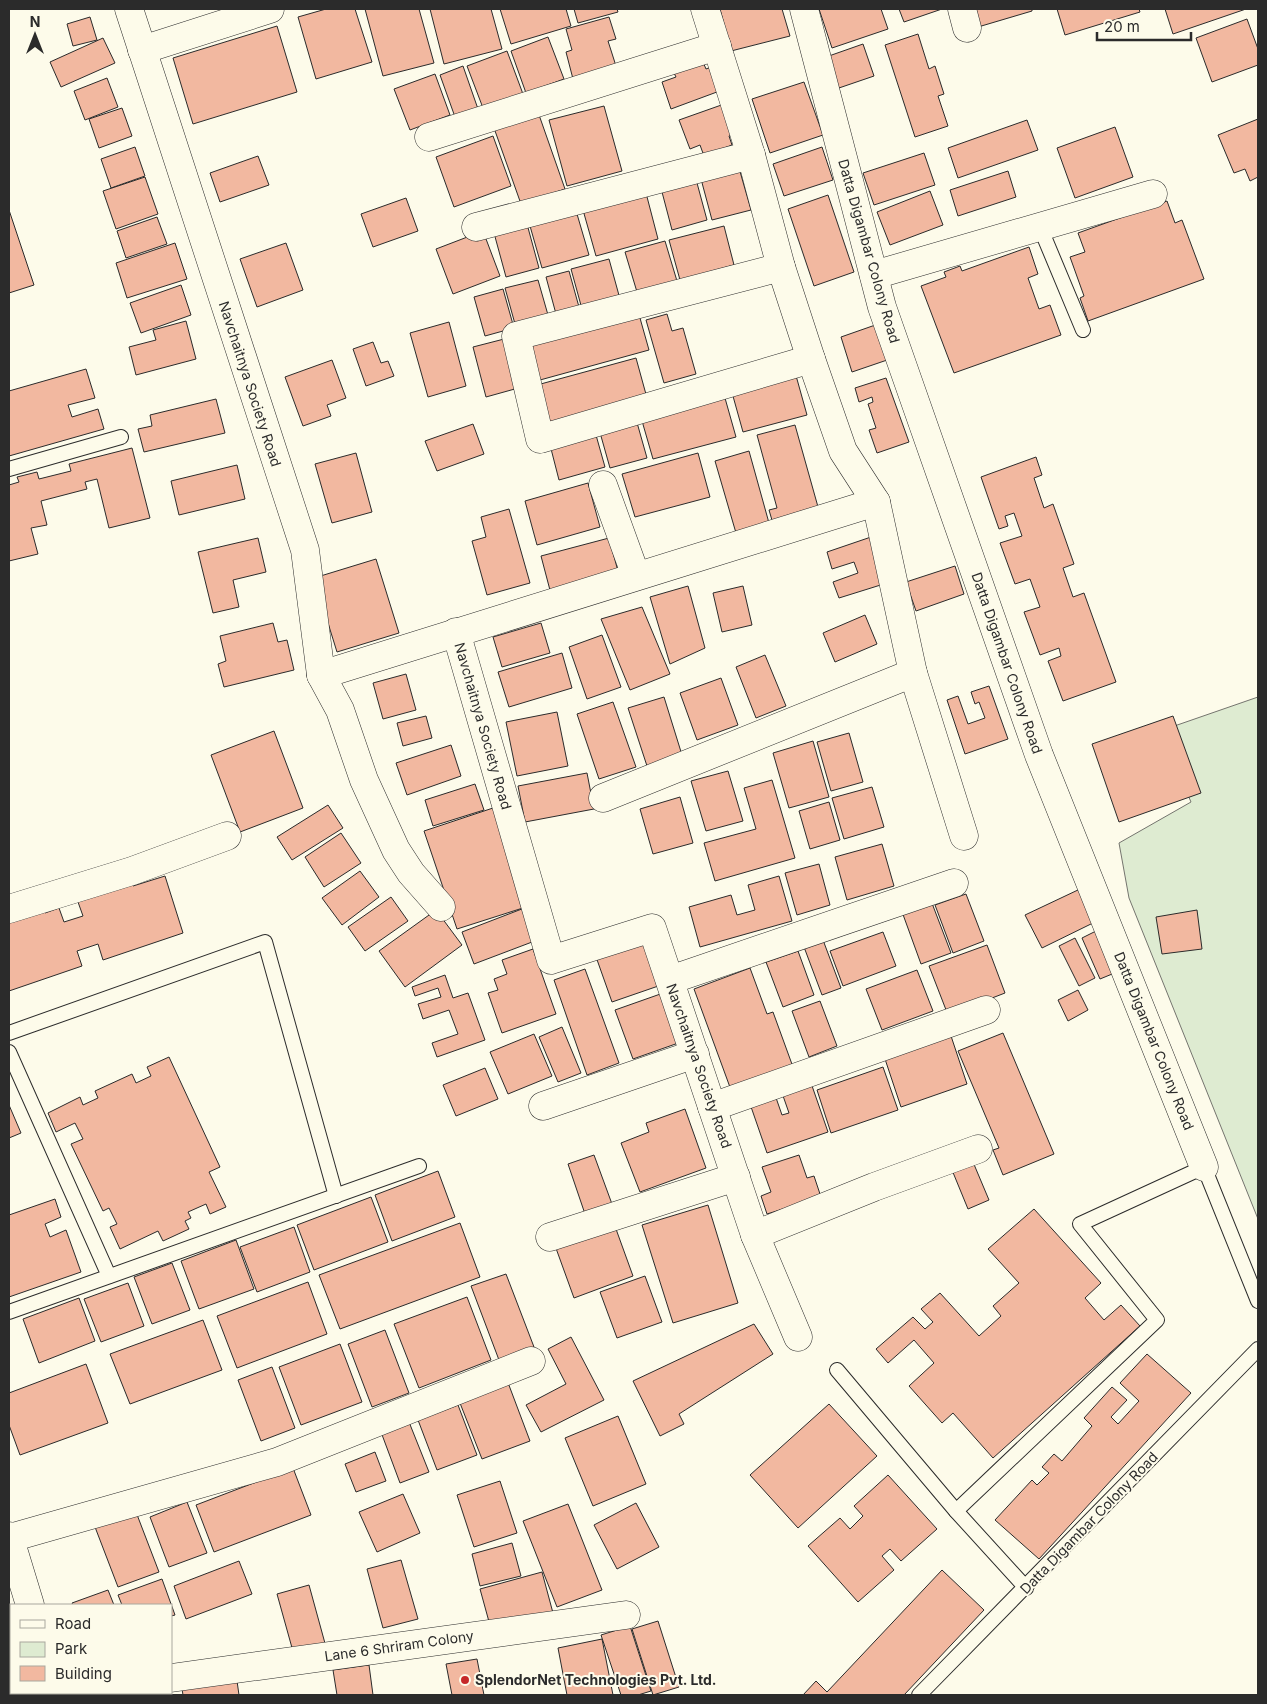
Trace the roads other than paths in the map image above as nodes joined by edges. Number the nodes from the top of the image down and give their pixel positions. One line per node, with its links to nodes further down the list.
1 (129, 9): 6 (street, Navchaitnya Society Road)
2 (270, 9): 6 (street)
3 (705, 9): 5 (street)
4 (804, 9): 13 (street, Datta Digambar Colony Road)
5 (717, 46): 7 (street); 8 (street)
6 (142, 50): 23 (street, Navchaitnya Society Road)
7 (428, 137)
8 (751, 155): 10 (street); 12 (street)
9 (1153, 194): 11 (street)
10 (476, 227)
11 (1040, 227): 13 (street); 14 (lane)
12 (781, 267): 15 (street); 15 (street)
13 (874, 275): 39 (street, Datta Digambar Colony Road)
14 (1083, 330)
15 (811, 359): 19 (street)
16 (121, 436): 17 (lane)
17 (9, 469)
18 (603, 484): 20 (street)
19 (876, 502): 20 (street); 22 (street)
20 (636, 576): 21 (street)
21 (456, 632): 23 (street, Navchaitnya Society Road); 30 (street, Navchaitnya Society Road)
22 (913, 673): 24 (street); 26 (street)
23 (322, 674): 28 (street)
24 (603, 798)
25 (227, 836): 29 (street)
26 (964, 836)
27 (954, 883): 30 (street)
28 (441, 907)
29 (9, 909)
30 (670, 980): 34 (street, Navchaitnya Society Road)
31 (986, 1010): 36 (street)
32 (9, 1033): 41 (lane)
33 (9, 1052): 44 (lane)
34 (694, 1054): 35 (street); 36 (street, Navchaitnya Society Road)
35 (543, 1106)
36 (712, 1107): 40 (street, Navchaitnya Society Road)
37 (978, 1149): 42 (street)
38 (419, 1166): 41 (lane)
39 (1204, 1167): 45 (lane, Datta Digambar Colony Road); 51 (lane)
40 (736, 1177): 42 (street, Navchaitnya Society Road); 43 (street)
41 (336, 1196): 44 (lane)
42 (755, 1235): 47 (street, Navchaitnya Society Road)
43 (550, 1237)
44 (109, 1276): 46 (lane)
45 (1258, 1302)
46 (9, 1312)
47 (798, 1337)
48 (1258, 1349): 53 (lane, Datta Digambar Colony Road)
49 (531, 1362): 52 (street)
50 (837, 1370): 51 (lane)
51 (956, 1511): 53 (lane)
52 (9, 1537): 54 (street)
53 (1026, 1588): 57 (lane, Datta Digambar Colony Road)
54 (30, 1604)
55 (626, 1615): 56 (street, Lane 6 Shriram Colony)
56 (172, 1678)
57 (919, 1695)

